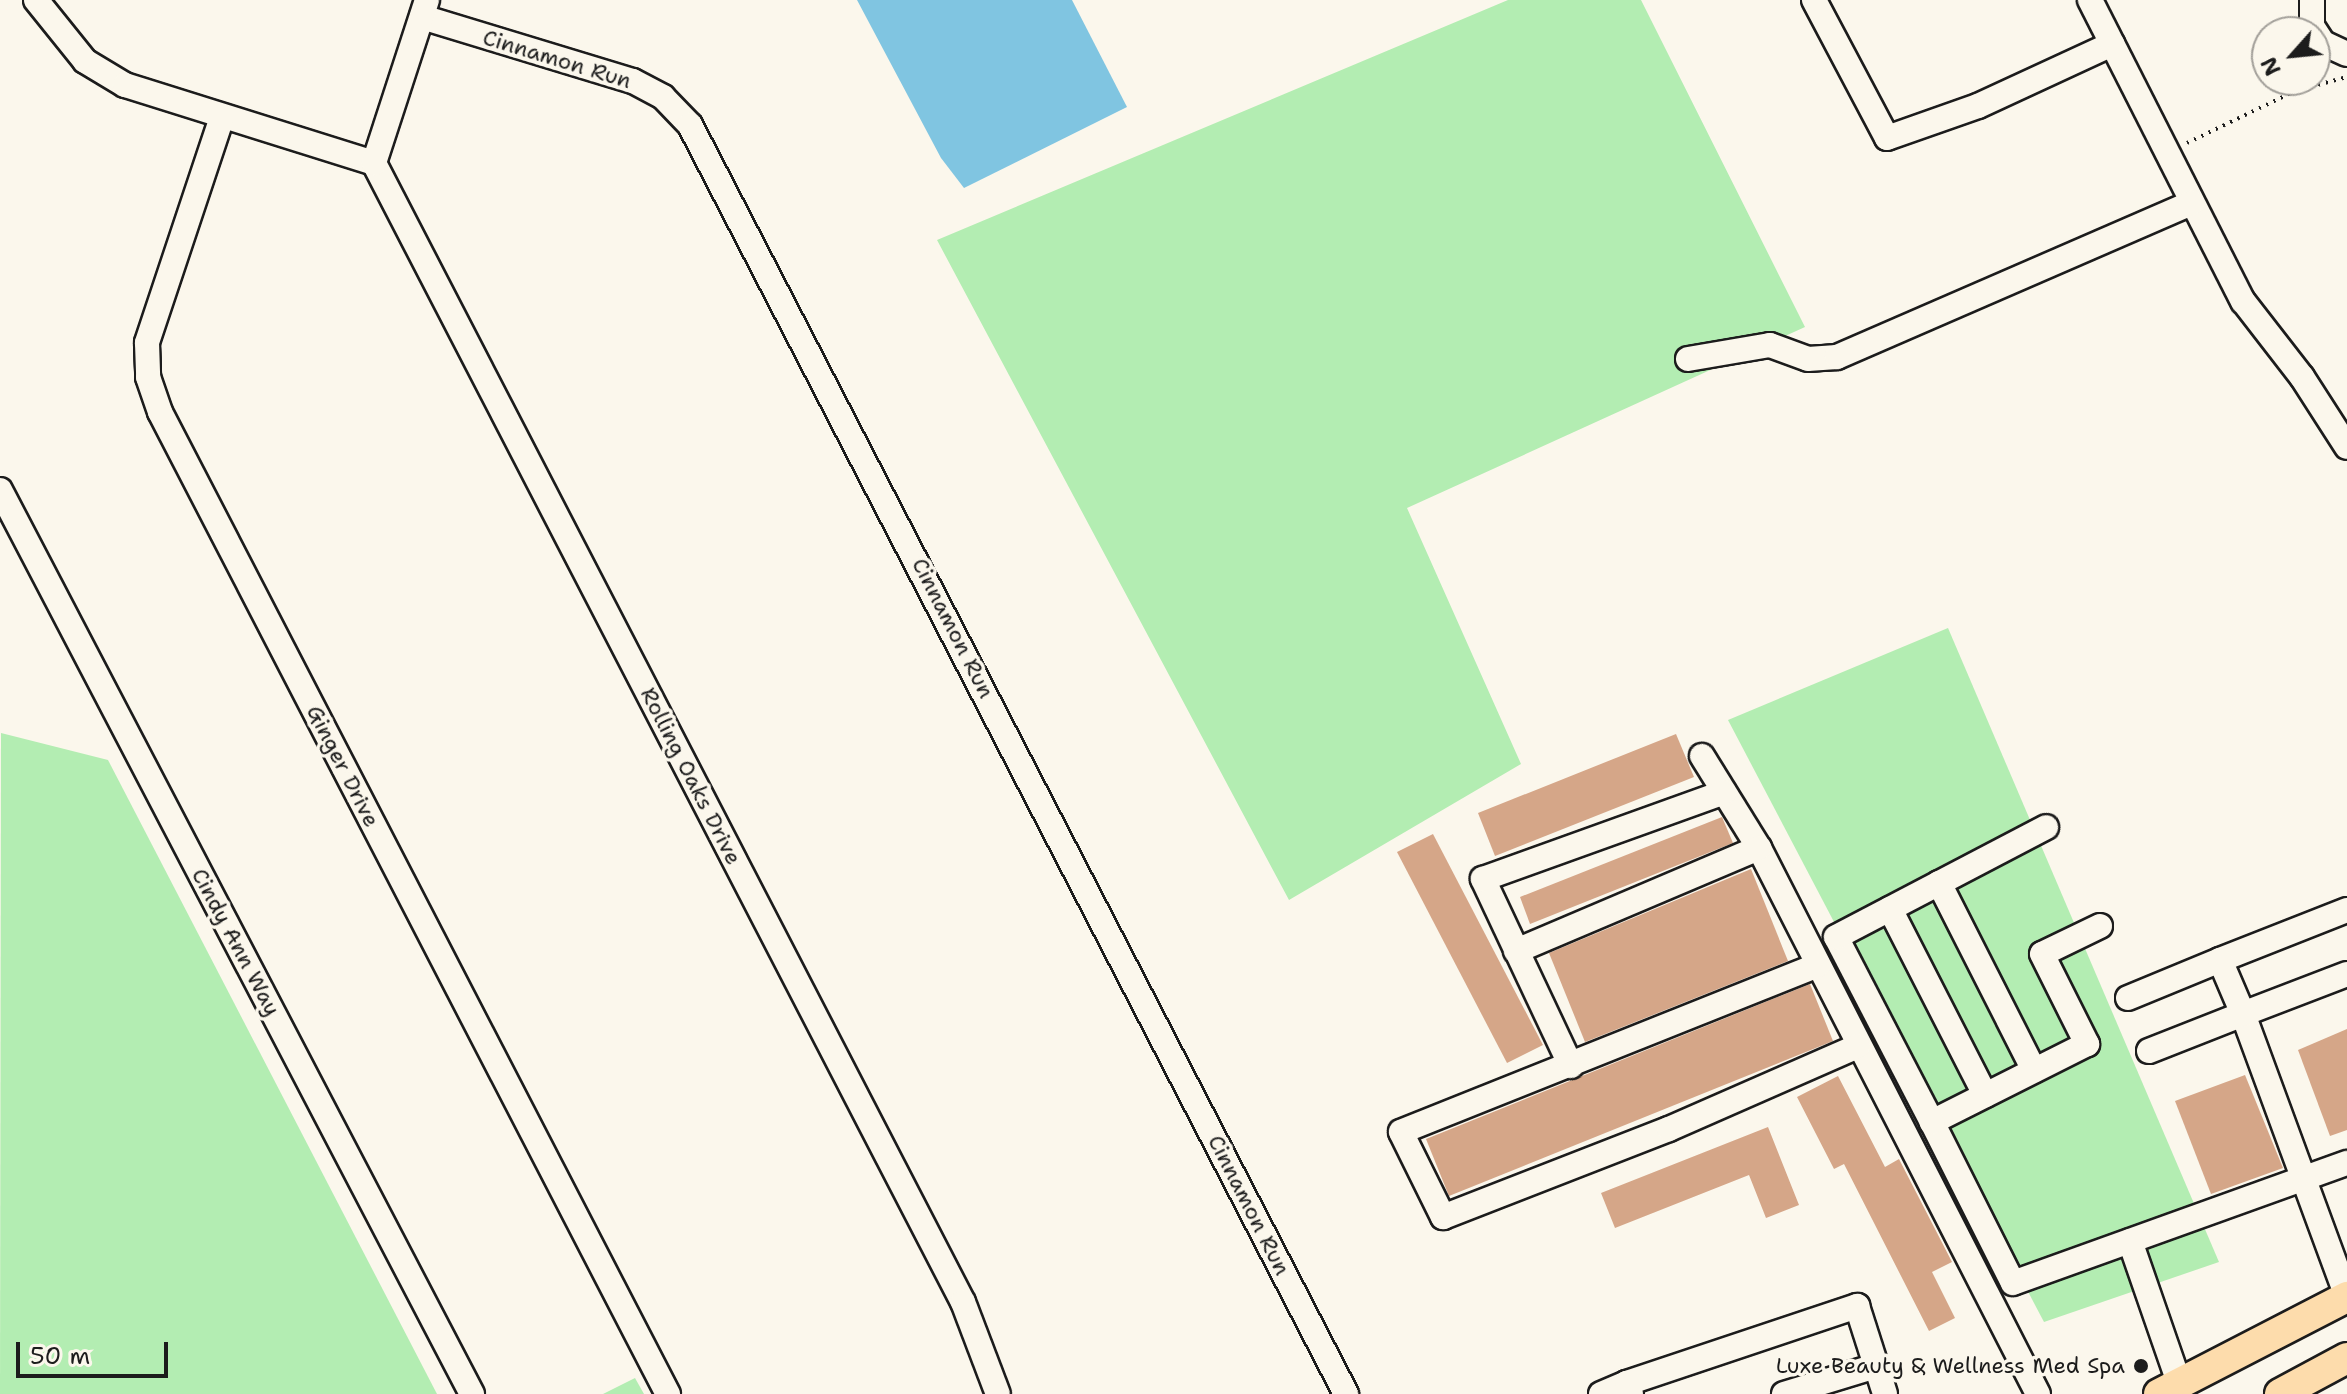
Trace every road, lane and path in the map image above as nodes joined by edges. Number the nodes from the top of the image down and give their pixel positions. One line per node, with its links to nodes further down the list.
1 (36, 0): 9 (street)
2 (1814, 0): 6 (street)
3 (2090, 0): 6 (street)
4 (2312, 0): 7 (street)
5 (425, 9): 11 (street); 47 (street, Cinnamon Run)
6 (2112, 44): 12 (street)
7 (2347, 54)
8 (2347, 77): 10 (path)
9 (222, 117): 11 (street); 45 (street, Ginger Drive)
10 (2180, 147)
11 (374, 163): 46 (street, Rolling Oaks Drive)
12 (2192, 203): 13 (street); 14 (street)
13 (1688, 359)
14 (2347, 447)
15 (3, 502): 44 (street, Cindy Ann Way)
16 (1702, 756): 17 (street)
17 (1724, 792): 19 (street); 24 (street)
18 (2046, 827): 20 (street)
19 (1759, 848): 24 (street); 26 (street)
20 (1939, 883): 21 (street); 33 (street)
21 (1890, 909): 34 (street); 35 (street)
22 (2346, 915): 25 (street)
23 (2100, 926): 33 (street)
24 (1516, 951): 32 (street)
25 (2220, 960): 28 (street); 29 (street)
26 (1818, 965): 30 (street); 32 (street)
27 (2347, 974): 29 (street)
28 (2128, 998)
29 (2243, 1014): 31 (street); 37 (street)
30 (1858, 1046): 32 (street); 51 (street)
31 (2149, 1051)
32 (1571, 1066)
33 (2034, 1070): 34 (street)
34 (1985, 1095): 35 (street)
35 (1932, 1122): 38 (street)
36 (2347, 1163): 37 (street)
37 (2304, 1180): 38 (street); 39 (street)
38 (2130, 1241): 43 (street)
39 (2347, 1297): 43 (main road)
40 (2347, 1358): 52 (main road)
41 (1876, 1366): 42 (street); 49 (street); 50 (street)
42 (1629, 1389): 48 (street)
43 (2170, 1389)
44 (472, 1394)
45 (668, 1394)
46 (998, 1394)
47 (1346, 1394)
48 (1601, 1394)
49 (1784, 1394)
50 (1885, 1394)
51 (2038, 1394)
52 (2280, 1394)

